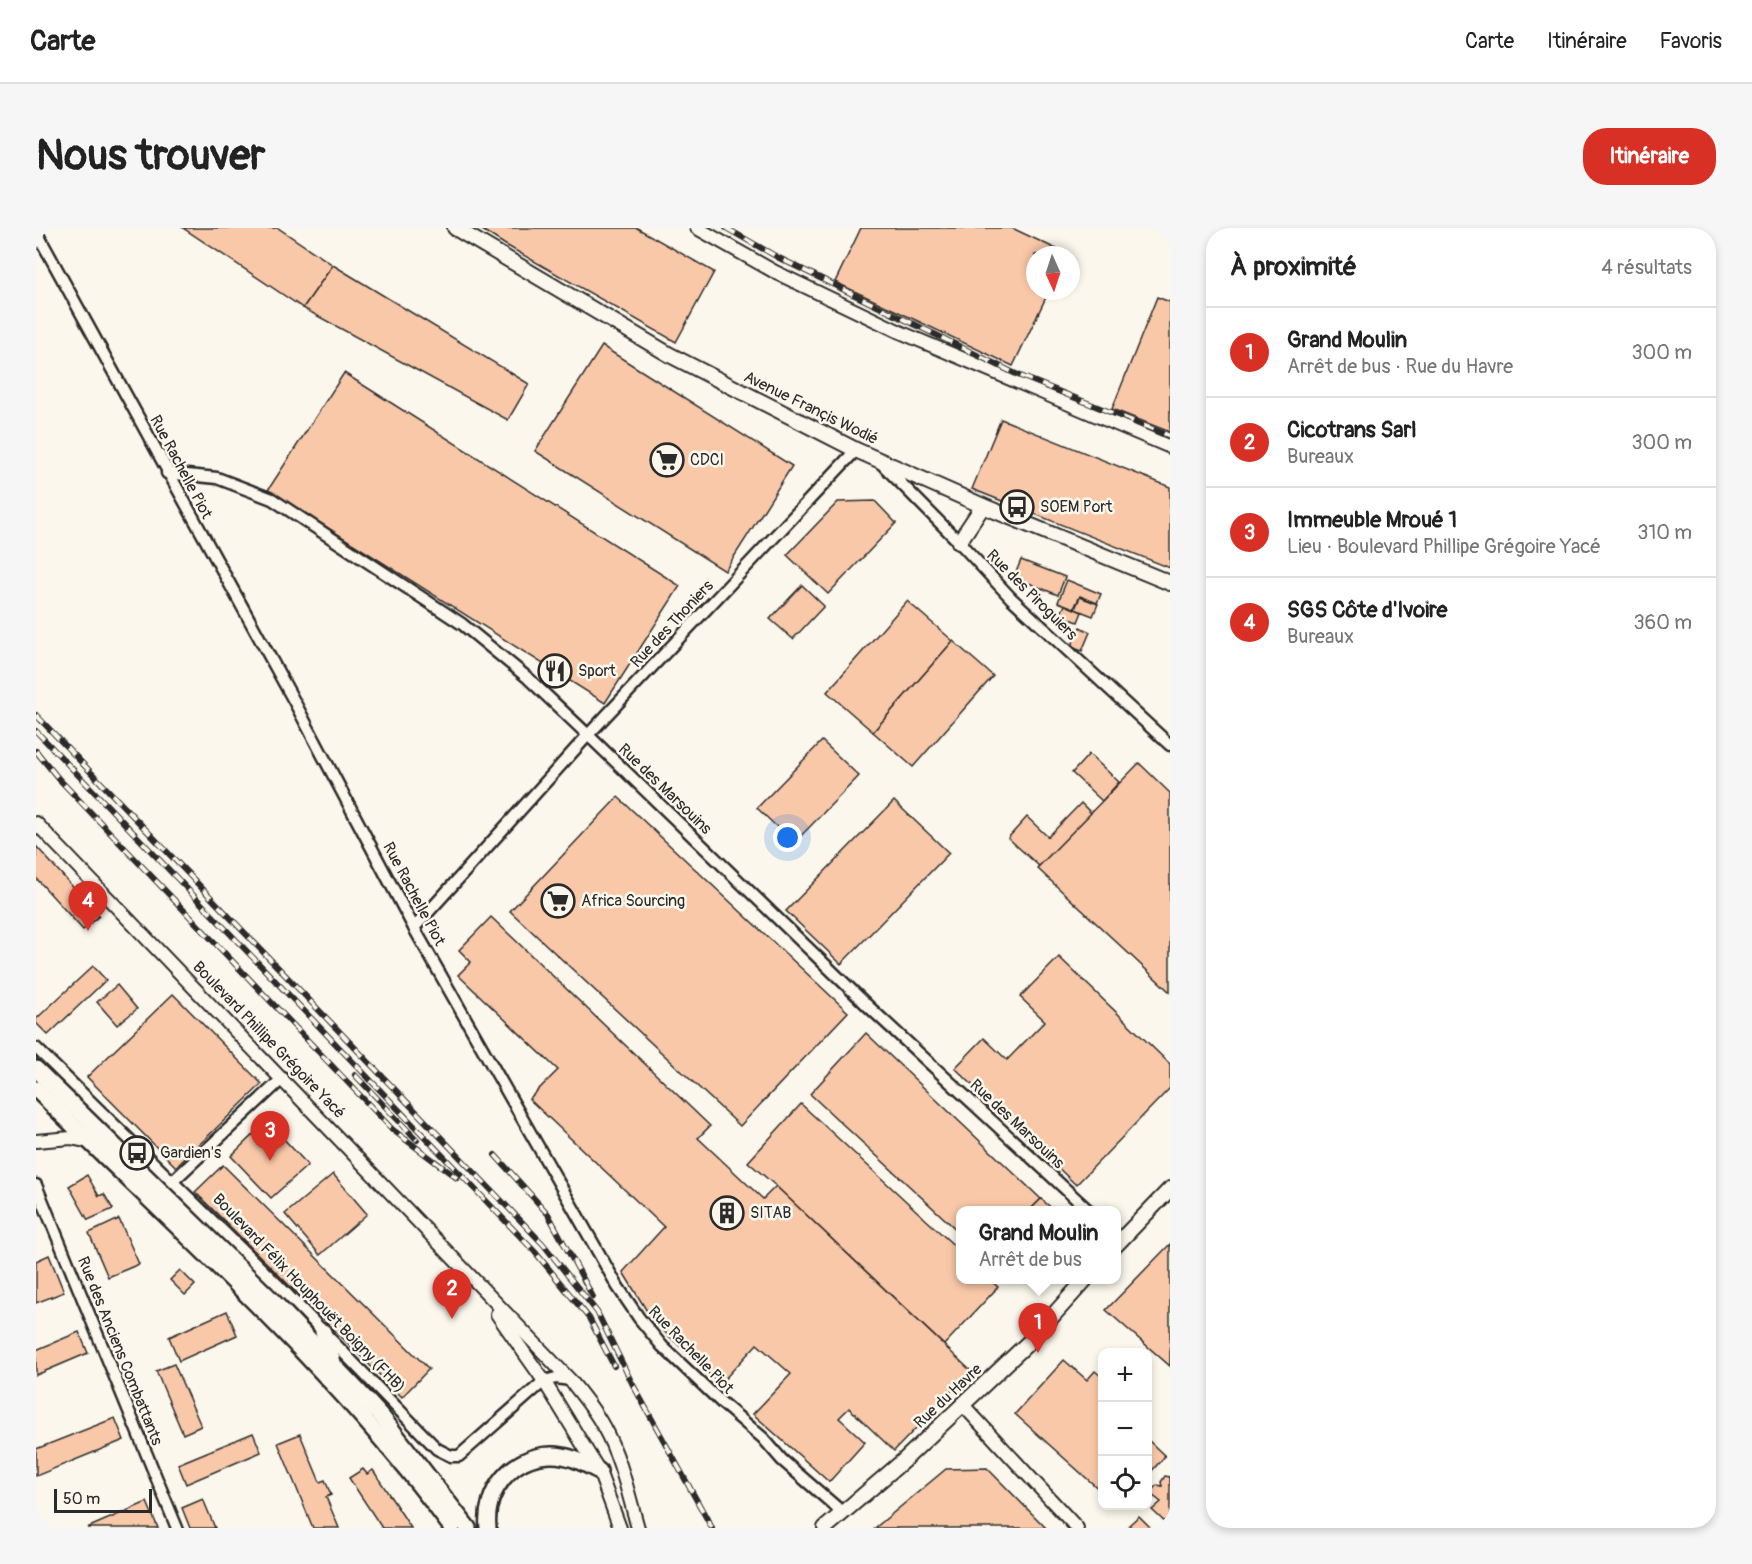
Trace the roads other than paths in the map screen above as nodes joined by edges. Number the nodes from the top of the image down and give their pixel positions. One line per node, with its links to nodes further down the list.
1 (455, 228): 5 (main road, Avenue Françis Wodié)
2 (697, 228): 4 (street)
3 (36, 231): 7 (street, Rue Rachelle Piot)
4 (1170, 447)
5 (856, 450): 6 (main road, Avenue Françis Wodié); 11 (street, Rue des Thoniers)
6 (877, 459): 8 (main road, Avenue Françis Wodié); 9 (street, Rue des Piroguiers)
7 (167, 473): 11 (street, Rue des Marsouins); 14 (street, Rue Rachelle Piot)
8 (983, 506): 9 (main road); 10 (main road, Avenue Françis Wodié)
9 (959, 542): 12 (street, Rue des Piroguiers)
10 (1170, 583)
11 (588, 735): 14 (street, Rue des Thoniers); 24 (street, Rue des Marsouins)
12 (1170, 745)
13 (36, 822): 17 (street, Boulevard Phillipe Grégoire Yacé)
14 (414, 928): 34 (street, Rue Rachelle Piot)
15 (36, 1048): 21 (street, Boulevard Félix Houphouët Boigny (FHB))
16 (36, 1069): 29 (main road, Boulevard Félix Houphouët Boigny (FHB))
17 (282, 1078): 21 (street); 26 (street, Boulevard Phillipe Grégoire Yacé)
18 (36, 1089): 20 (main road)
19 (36, 1141): 20 (street)
20 (90, 1142): 36 (main road)
21 (173, 1181): 28 (street, Boulevard Félix Houphouët Boigny (FHB))
22 (36, 1185): 35 (street, Rue des Anciens Combattants)
23 (1170, 1189): 25 (main road)
24 (1084, 1206)
25 (1121, 1237)
26 (476, 1283): 30 (street, Boulevard Phillipe Grégoire Yacé); 31 (street, Boulevard Phillipe Grégoire Yacé)
27 (1081, 1284): 32 (main road, Rue du Havre)
28 (323, 1332): 29 (main road); 31 (street, Boulevard Félix Houphouët Boigny (FHB))
29 (336, 1367): 37 (main road, Boulevard Félix Houphouët Boigny (FHB))
30 (570, 1380): 31 (street); 40 (street, Boulevard Phillipe Grégoire Yacé)
31 (544, 1381): 33 (street, Boulevard Phillipe Grégoire Yacé)
32 (963, 1405): 34 (main road, Rue du Havre); 42 (street)
33 (599, 1471): 38 (main road); 39 (street, Boulevard Phillipe Grégoire Yacé)
34 (842, 1512): 41 (main road, Rue du Havre)
35 (177, 1528)
36 (452, 1528)
37 (468, 1528)
38 (488, 1528)
39 (620, 1528)
40 (638, 1528)
41 (825, 1528)
42 (1077, 1528)

